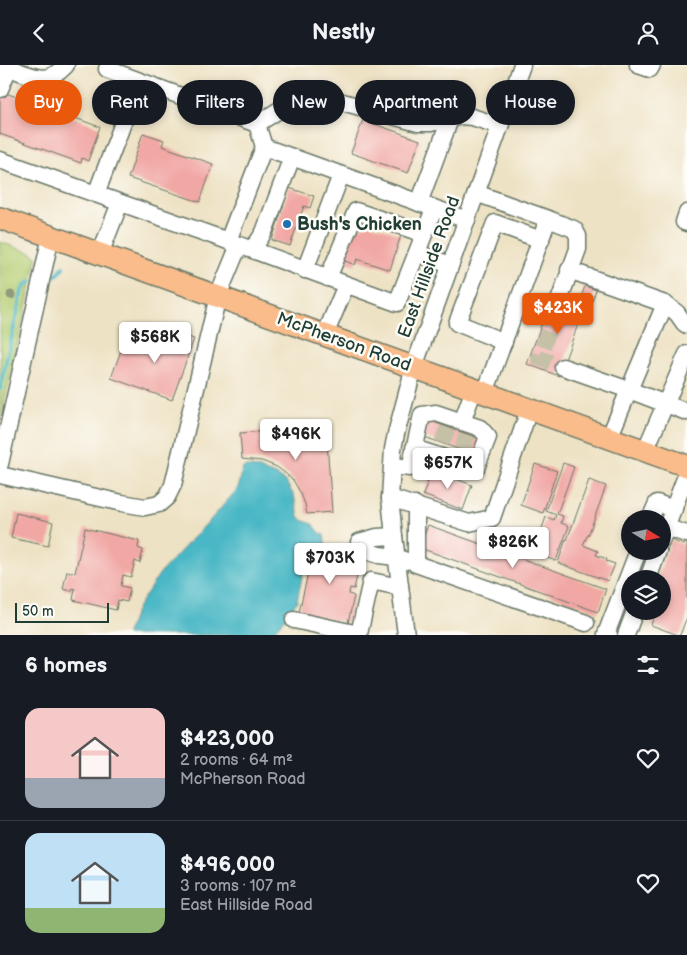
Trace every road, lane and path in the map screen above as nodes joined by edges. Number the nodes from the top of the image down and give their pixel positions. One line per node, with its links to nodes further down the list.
1 (66, 65): 5 (street)
2 (522, 65): 15 (street, East Hillside Road)
3 (638, 65): 4 (street)
4 (652, 65)
5 (7, 66): 8 (street)
6 (104, 66): 7 (street)
7 (137, 80)
8 (0, 89)
9 (355, 105): 11 (street)
10 (476, 118): 15 (street)
11 (263, 120)
12 (122, 125): 21 (street)
13 (257, 125): 16 (street)
14 (448, 125): 23 (street)
15 (500, 126): 20 (street, East Hillside Road)
16 (264, 147): 17 (street); 30 (street)
17 (292, 157): 19 (street); 30 (street)
18 (1, 164): 21 (street)
19 (341, 175): 23 (street); 34 (street)
20 (476, 193): 25 (street); 26 (street, East Hillside Road)
21 (96, 194): 22 (street)
22 (120, 203): 30 (street); 32 (street)
23 (427, 206): 26 (street); 27 (street)
24 (0, 218): 28 (main road, McPherson Road)
25 (548, 219): 29 (street); 35 (street)
26 (466, 220): 33 (street, East Hillside Road)
27 (424, 234): 31 (street); 36 (street)
28 (51, 236): 32 (main road, McPherson Road); 56 (street)
29 (541, 240): 43 (street); 43 (street)
30 (239, 245): 34 (street); 38 (street)
31 (417, 253): 33 (street); 37 (street)
32 (100, 254): 38 (main road, McPherson Road)
33 (450, 265): 45 (street, East Hillside Road)
34 (306, 270): 36 (street)
35 (569, 270): 39 (street); 40 (street)
36 (328, 278): 37 (street)
37 (346, 285): 42 (street)
38 (218, 296): 42 (main road, McPherson Road); 60 (street)
39 (665, 304): 41 (street); 47 (street)
40 (556, 309)
41 (687, 325)
42 (325, 335): 45 (main road, McPherson Road)
43 (504, 342): 48 (street)
44 (687, 354): 49 (street)
45 (414, 367): 48 (main road, McPherson Road); 57 (street, East Hillside Road)
46 (563, 367): 47 (street)
47 (630, 390): 49 (street); 53 (street)
48 (480, 391): 50 (main road, McPherson Road); 52 (street)
49 (665, 403): 51 (street); 55 (street)
50 (530, 410): 53 (main road, McPherson Road); 62 (street)
51 (687, 412)
52 (460, 425): 54 (street); 54 (street)
53 (609, 438): 55 (main road, McPherson Road)
54 (414, 448): 57 (street)
55 (645, 451): 58 (main road, McPherson Road)
56 (0, 464)
57 (393, 466): 61 (street, East Hillside Road)
58 (687, 466)
59 (687, 473): 63 (street)
60 (0, 475)
61 (390, 498): 62 (street); 68 (street, East Hillside Road)
62 (416, 505): 71 (street)
63 (679, 508): 64 (street); 65 (street)
64 (654, 510)
65 (671, 521)
66 (671, 533): 67 (street)
67 (687, 534)
68 (394, 536): 69 (street, East Hillside Road); 69 (street)
69 (396, 557): 71 (street); 72 (street, East Hillside Road)
70 (635, 560): 78 (street)
71 (416, 564): 75 (street)
72 (400, 587): 76 (street); 77 (street, East Hillside Road)
73 (632, 620): 79 (street)
74 (294, 621): 76 (street)
75 (586, 623)
76 (361, 635)
77 (406, 635)
78 (609, 635)
79 (626, 635)

